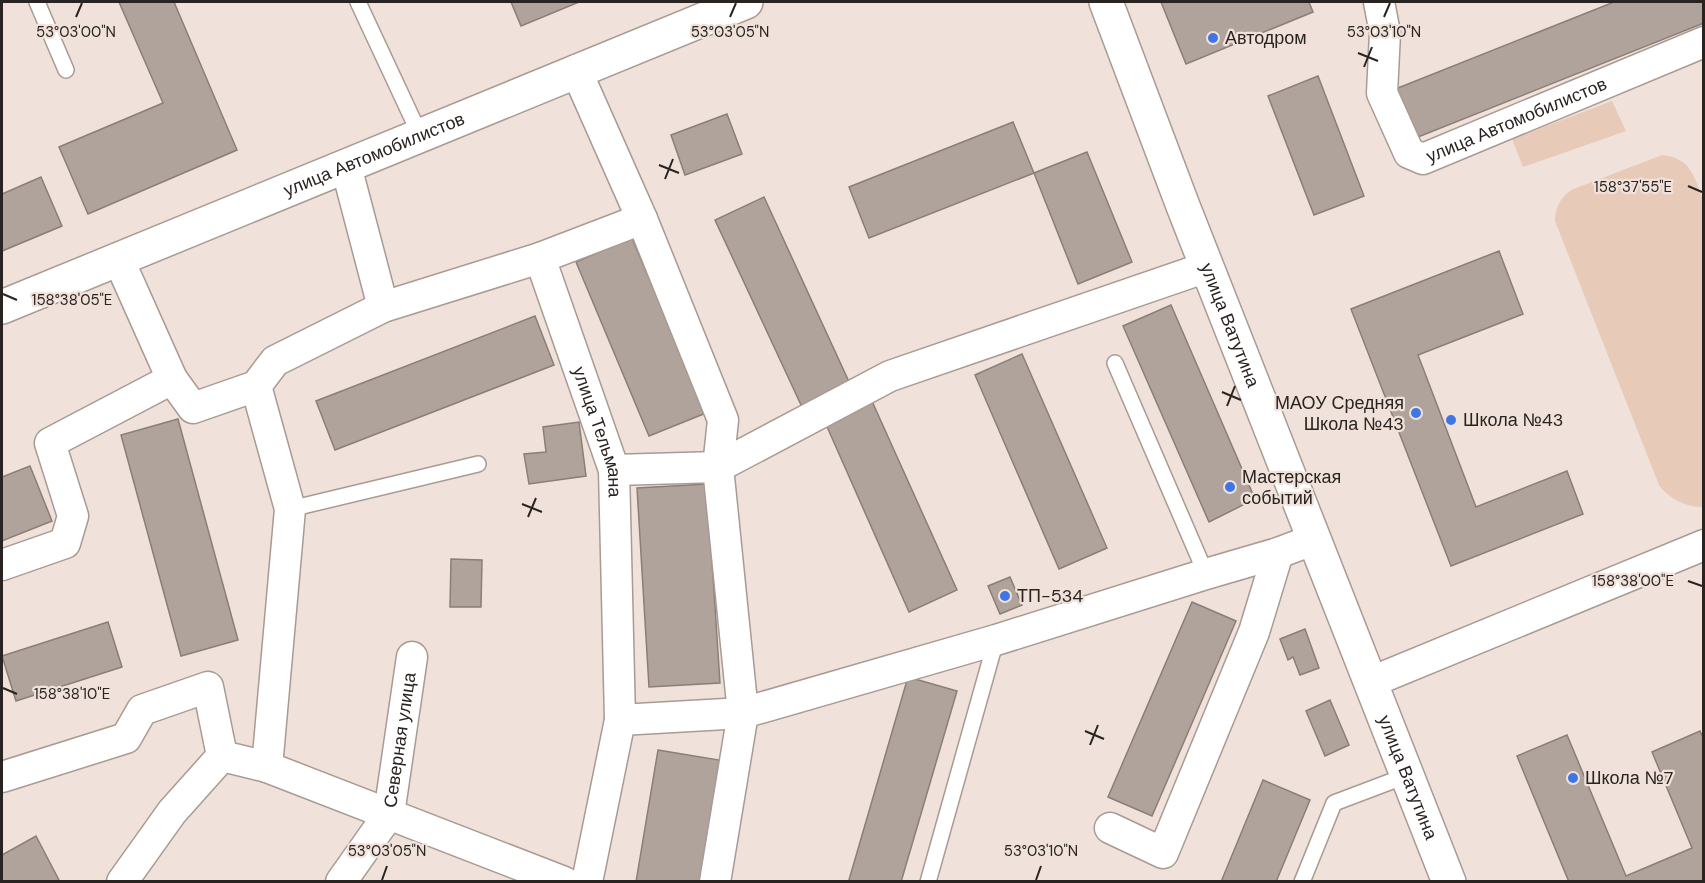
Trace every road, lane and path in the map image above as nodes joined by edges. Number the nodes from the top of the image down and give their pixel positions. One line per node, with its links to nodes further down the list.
1 (37, 2): 7 (lane)
2 (358, 2): 9 (lane)
3 (746, 2): 8 (street, улица Автомобилистов)
4 (1106, 2): 14 (street, улица Ватутина)
5 (1379, 2): 6 (street, улица Автомобилистов)
6 (1704, 42)
7 (66, 70)
8 (576, 70): 9 (street, улица Автомобилистов); 11 (street)
9 (420, 135): 10 (street, улица Автомобилистов)
10 (346, 166): 12 (street, улица Автомобилистов); 16 (street)
11 (642, 219): 13 (street); 21 (street)
12 (118, 258): 15 (street, улица Автомобилистов); 18 (street)
13 (540, 258): 16 (street); 22 (street, улица Тельмана)
14 (1207, 267): 21 (street); 24 (street, улица Ватутина)
15 (2, 307)
16 (383, 307): 19 (street)
17 (1115, 363): 28 (lane)
18 (172, 379): 19 (street); 27 (street)
19 (256, 386): 23 (street)
20 (478, 464): 23 (lane)
21 (717, 467): 22 (street); 32 (street)
22 (614, 470): 33 (street, улица Тельмана)
23 (290, 509): 35 (street)
24 (1315, 539): 26 (street); 31 (street, улица Ватутина)
25 (1704, 545): 31 (street)
26 (1278, 554): 28 (street); 39 (street)
27 (2, 565)
28 (1206, 574): 29 (street)
29 (996, 640): 32 (street); 45 (lane)
30 (412, 657): 38 (street, Северная улица)
31 (1371, 682): 36 (street, улица Ватутина)
32 (743, 713): 33 (street); 44 (street)
33 (620, 720): 43 (street, улица Тельмана)
34 (222, 756): 35 (street); 37 (street); 40 (street)
35 (267, 767): 38 (street)
36 (1408, 776): 46 (lane); 47 (street, улица Ватутина)
37 (2, 777)
38 (389, 814): 41 (street, Северная улица); 42 (street)
39 (1110, 828)
40 (122, 882)
41 (340, 882)
42 (564, 882)
43 (587, 882)
44 (715, 882)
45 (928, 882)
46 (1302, 882)
47 (1449, 882)

